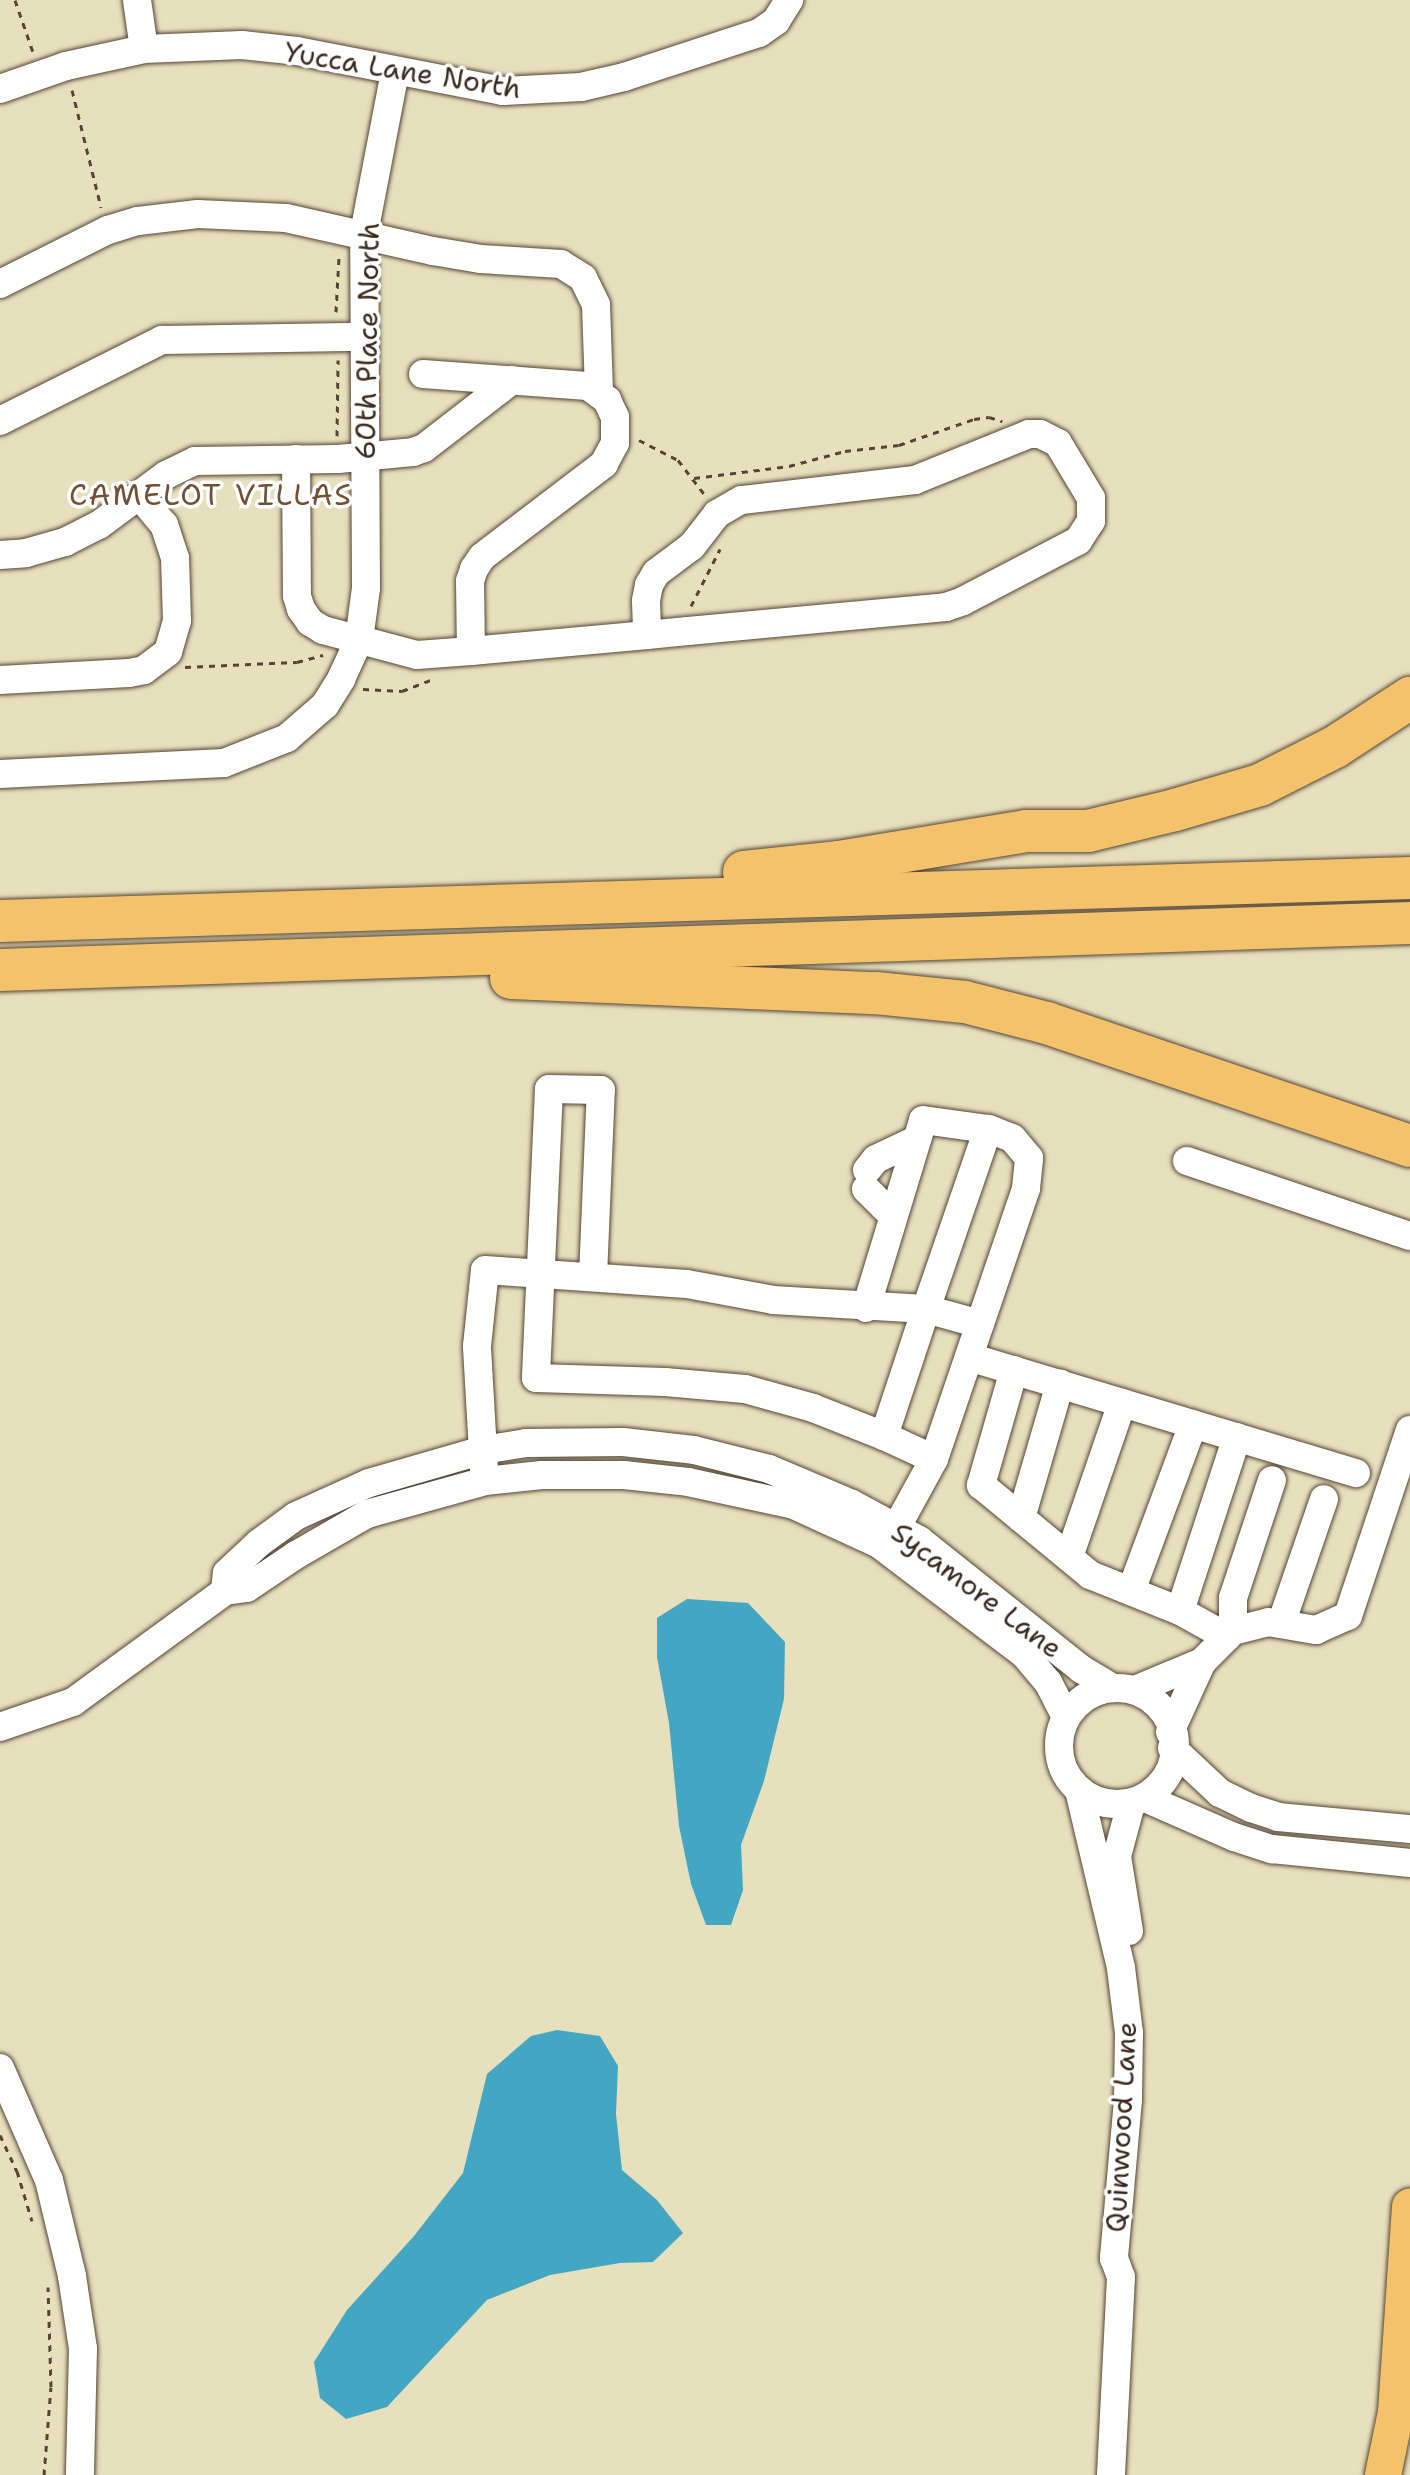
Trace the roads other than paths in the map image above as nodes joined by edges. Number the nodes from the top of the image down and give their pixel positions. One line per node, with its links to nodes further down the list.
1 (137, 0): 3 (street)
2 (789, 0): 4 (street, Yucca Lane North)
3 (144, 49): 4 (street, Yucca Lane North); 5 (street, Yucca Lane North)
4 (395, 72): 6 (street, 60th Place North)
5 (0, 89)
6 (353, 231): 7 (street); 8 (street, 60th Place North); 11 (street)
7 (0, 284)
8 (352, 337): 12 (street); 13 (street, 60th Place North)
9 (423, 374): 10 (street)
10 (512, 380): 11 (street); 13 (street)
11 (599, 393): 19 (street)
12 (0, 421)
13 (365, 456): 14 (street); 18 (street, 60th Place North)
14 (296, 459): 15 (street); 18 (street)
15 (139, 495): 16 (street); 21 (street)
16 (0, 555)
17 (647, 635): 17 (street); 19 (street)
18 (359, 640): 19 (street); 23 (street, 60th Place North)
19 (471, 651)
20 (1410, 667): 24 (highway)
21 (0, 680)
22 (1410, 698): 24 (highway)
23 (0, 774)
24 (1026, 831): 26 (highway)
25 (1410, 878): 26 (highway)
26 (329, 910): 27 (highway)
27 (0, 921)
28 (1410, 923): 29 (highway)
29 (316, 959): 30 (highway); 33 (highway)
30 (0, 970)
31 (988, 1129): 32 (street); 40 (street); 41 (street)
32 (916, 1140): 35 (street); 35 (street)
33 (1410, 1146)
34 (1187, 1161): 36 (street)
35 (893, 1216): 39 (street)
36 (1410, 1236)
37 (541, 1274): 38 (street); 38 (street); 48 (street); 50 (street)
38 (593, 1277): 39 (street)
39 (866, 1308): 40 (street)
40 (926, 1309): 41 (street); 48 (street)
41 (980, 1324): 42 (street)
42 (969, 1357): 43 (street); 51 (street)
43 (1014, 1370): 44 (street); 56 (street)
44 (1060, 1384): 45 (street); 56 (street)
45 (1122, 1403): 46 (street); 58 (street)
46 (1193, 1424): 49 (street); 60 (street)
47 (1410, 1430): 62 (street)
48 (884, 1436): 51 (street)
49 (1237, 1437): 52 (street); 61 (street)
50 (483, 1450): 54 (street); 57 (street, Sycamore Lane); 59 (street, Sycamore Lane)
51 (934, 1459): 57 (street)
52 (1356, 1473)
53 (1272, 1480): 63 (street)
54 (485, 1481): 57 (street, Sycamore Lane); 59 (street, Sycamore Lane)
55 (1324, 1499): 62 (street)
56 (1021, 1518): 58 (street)
57 (891, 1538): 65 (street, Sycamore Lane); 66 (street, Sycamore Lane)
58 (1069, 1557): 60 (street)
59 (225, 1591): 67 (street, Sycamore Lane)
60 (1131, 1591): 61 (street)
61 (1180, 1611): 63 (street)
62 (1281, 1624): 63 (street)
63 (1230, 1634): 64 (street)
64 (1202, 1662): 65 (street); 68 (street)
65 (1124, 1689): 66 (street); 68 (street)
66 (1066, 1717): 69 (street)
67 (0, 1727)
68 (1171, 1740): 70 (street); 71 (street)
69 (1079, 1790): 70 (street); 73 (street, Quinwood Lane)
70 (1138, 1801): 72 (street); 73 (street, Quinwood Lane)
71 (1410, 1829)
72 (1410, 1863)
73 (1136, 2040): 77 (street, Quinwood Lane)
74 (0, 2068): 76 (street)
75 (1410, 2206): 78 (main road)
76 (80, 2475)
77 (1111, 2475)
78 (1383, 2475)

